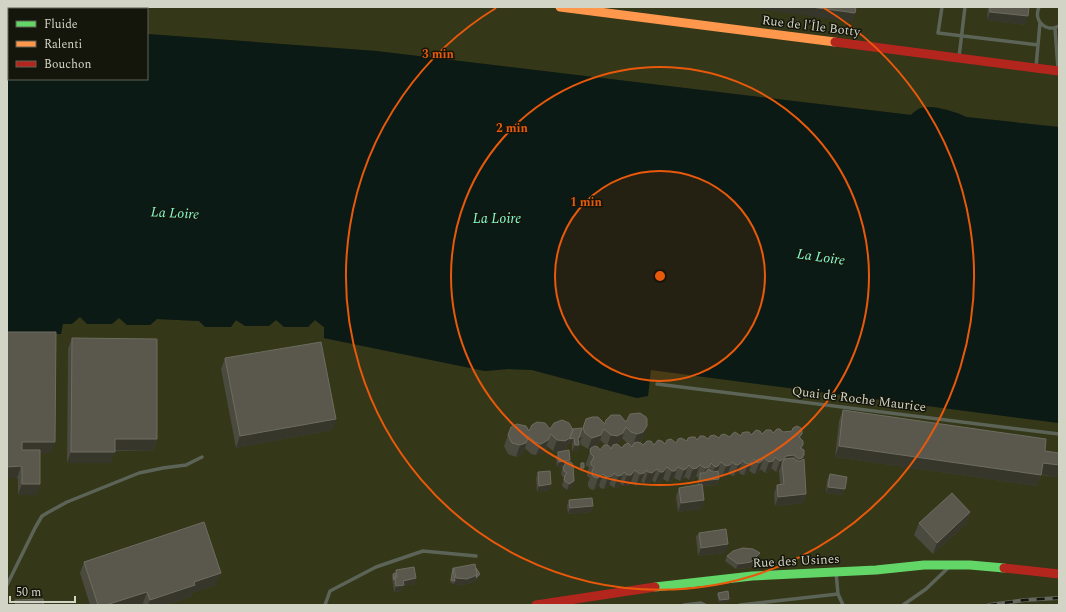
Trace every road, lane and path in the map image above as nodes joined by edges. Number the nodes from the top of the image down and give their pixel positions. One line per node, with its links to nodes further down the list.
1 (560, 7): 5 (street, Rue de l'Île Botty)
2 (942, 7): 8 (lane)
3 (965, 7): 8 (lane)
4 (1039, 7): 6 (lane)
5 (575, 8): 10 (street, Rue de l'Île Botty)
6 (1040, 23): 7 (lane); 9 (lane)
7 (1058, 27): 12 (lane)
8 (961, 36): 9 (lane); 10 (lane)
9 (1038, 45): 11 (lane)
10 (958, 58): 11 (street, Rue de l'Île Botty)
11 (1036, 68): 12 (street, Rue de l'Île Botty)
12 (1059, 70)
13 (657, 384): 14 (lane, Quai de Roche Maurice)
14 (1059, 434)
15 (202, 457): 20 (lane)
16 (476, 556): 22 (lane)
17 (952, 564): 18 (street, Rue des Usines); 19 (street, Rue des Usines); 28 (lane)
18 (836, 570): 21 (lane); 23 (street, Rue des Usines)
19 (1059, 574)
20 (7, 585)
21 (838, 594): 26 (lane); 27 (lane)
22 (325, 605)
23 (536, 605)
24 (684, 605): 25 (lane)
25 (704, 605)
26 (740, 605)
27 (844, 605)
28 (903, 605)

